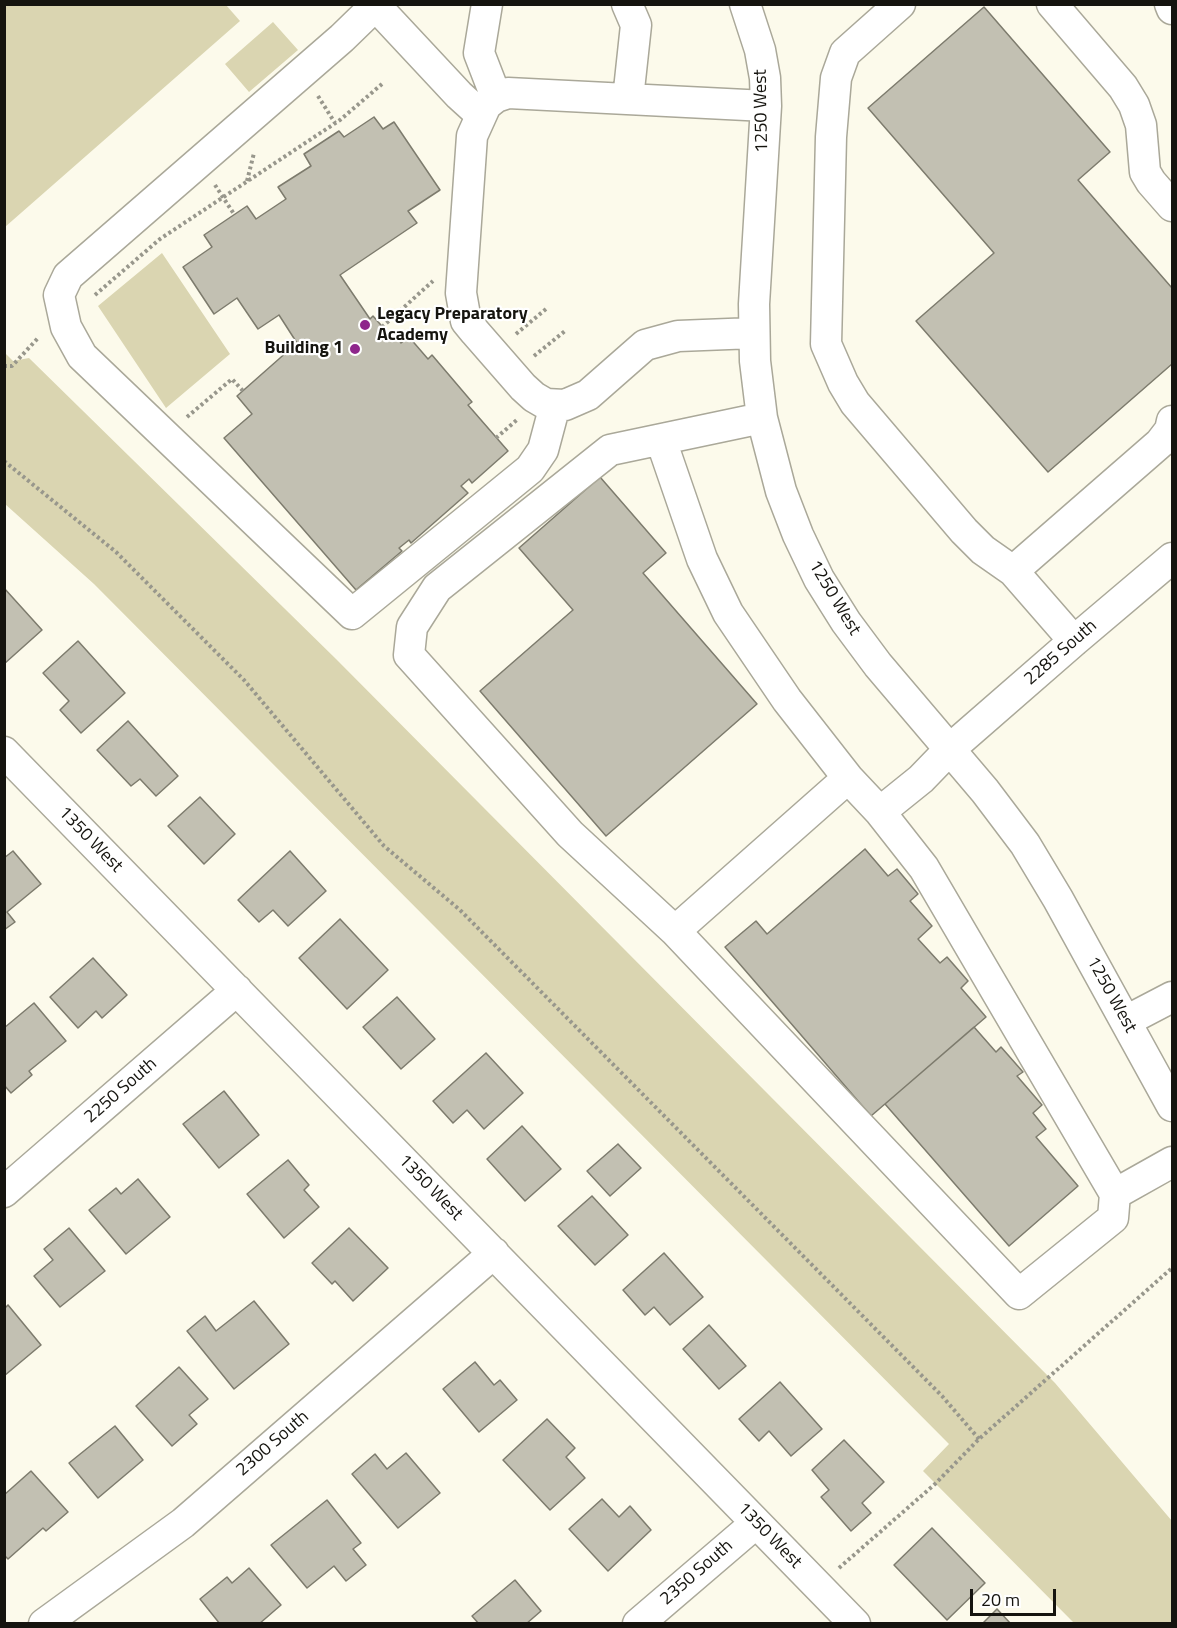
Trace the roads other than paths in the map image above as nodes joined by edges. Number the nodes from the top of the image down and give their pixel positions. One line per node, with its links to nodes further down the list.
1 (487, 4): 10 (street)
2 (627, 4): 9 (street)
3 (746, 4): 11 (street, 1250 West)
4 (900, 4): 19 (street)
5 (1052, 4): 12 (street)
6 (1170, 4): 8 (street)
7 (375, 5): 10 (street); 14 (street)
8 (1173, 9)
9 (628, 99): 10 (street); 11 (street)
10 (488, 106): 14 (street)
11 (766, 106): 13 (street, 1250 West)
12 (1173, 206)
13 (753, 333): 14 (street); 15 (street, 1250 West)
14 (555, 405)
15 (762, 418): 17 (street); 21 (street, 1250 West)
16 (1173, 421): 19 (street)
17 (661, 440): 23 (street); 25 (street)
18 (1173, 558): 20 (street, 2285 South)
19 (1013, 571): 20 (street)
20 (1074, 641): 21 (street, 2285 South)
21 (950, 748): 24 (street, 2285 South); 28 (street, 1250 West)
22 (5, 753): 26 (street, 1350 West)
23 (848, 778): 24 (street); 25 (street)
24 (879, 812): 32 (street)
25 (675, 931): 32 (street)
26 (237, 990): 31 (street, 2250 South); 33 (street, 1350 West)
27 (1173, 997): 28 (street)
28 (1126, 1021): 29 (street, 1250 West)
29 (1173, 1106)
30 (1173, 1162): 32 (street)
31 (4, 1192)
32 (1115, 1194)
33 (494, 1253): 34 (street, 1350 West); 35 (street, 2300 South)
34 (756, 1523): 36 (street, 2350 South); 37 (street, 1350 West)
35 (44, 1623)
36 (638, 1623)
37 (855, 1623)

